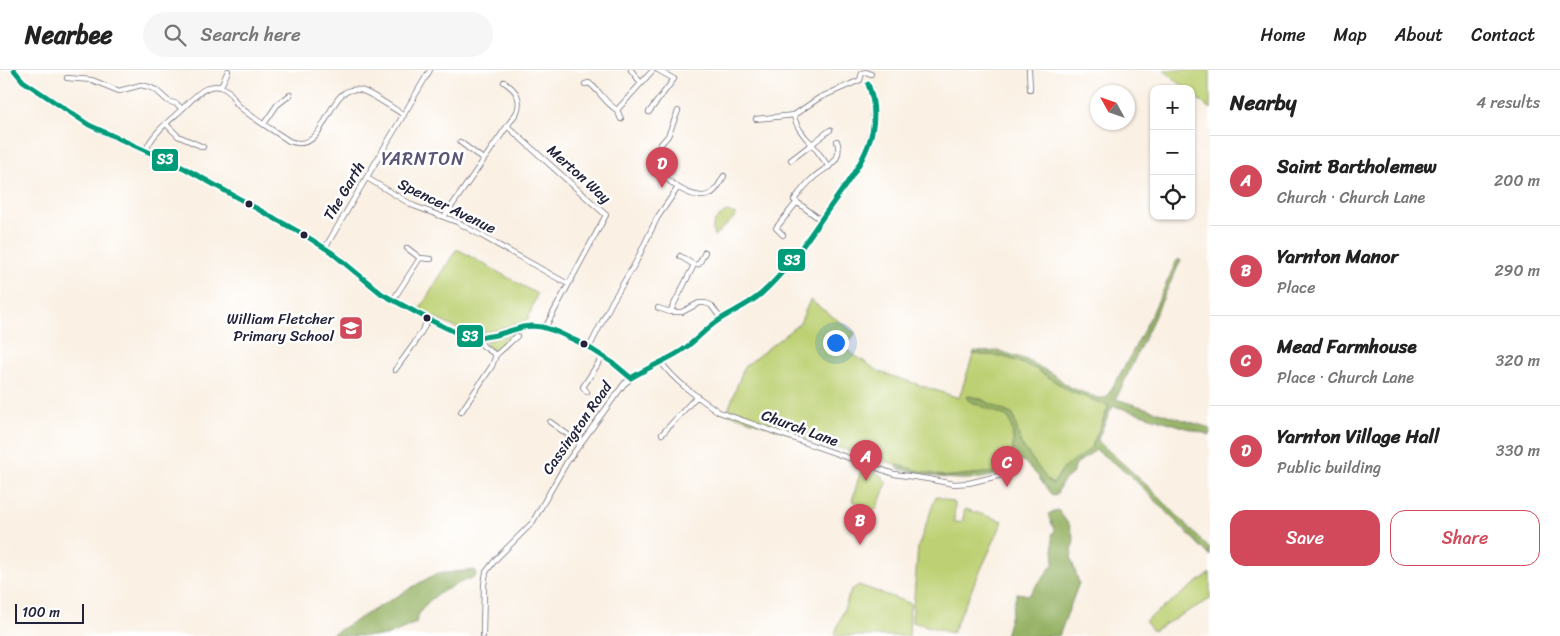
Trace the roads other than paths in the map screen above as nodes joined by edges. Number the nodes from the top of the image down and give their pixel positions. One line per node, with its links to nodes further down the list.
1 (14, 70): 36 (street)
2 (430, 70): 24 (street, The Garth)
3 (631, 70): 14 (street)
4 (653, 70): 14 (street)
5 (658, 70): 23 (street)
6 (876, 70): 10 (street)
7 (1029, 70): 18 (street)
8 (228, 71): 17 (street)
9 (864, 71): 10 (street); 12 (street)
10 (871, 74): 16 (street, Cassington Road)
11 (67, 78): 20 (street)
12 (860, 80): 16 (street); 25 (street)
13 (504, 82): 30 (street)
14 (641, 83): 21 (street)
15 (585, 84): 21 (street)
16 (868, 84): 45 (street, Cassington Road)
17 (221, 86): 20 (street); 29 (street)
18 (1030, 89)
19 (290, 95): 29 (street)
20 (182, 109): 28 (street)
21 (616, 110): 27 (street)
22 (678, 111): 42 (street)
23 (649, 112)
24 (404, 115): 29 (street); 41 (street, The Garth)
25 (794, 115): 26 (street); 34 (street)
26 (756, 119)
27 (621, 120)
28 (166, 124): 35 (street); 36 (street)
29 (264, 124)
30 (507, 126): 37 (street); 54 (street, Merton Way)
31 (830, 130): 34 (street)
32 (837, 141): 39 (street)
33 (460, 142): 37 (street)
34 (812, 144): 38 (street); 39 (street)
35 (204, 147)
36 (146, 150): 47 (street)
37 (483, 159): 44 (street)
38 (791, 160)
39 (828, 166): 43 (street)
40 (716, 176): 42 (street)
41 (367, 178): 44 (street, Spencer Avenue); 47 (street, The Garth)
42 (677, 189): 63 (street)
43 (797, 202): 45 (street); 46 (street)
44 (444, 217): 54 (street, Spencer Avenue)
45 (821, 220): 59 (street, Cassington Road)
46 (784, 234)
47 (325, 248): 55 (street)
48 (406, 248): 51 (street)
49 (705, 252): 53 (street)
50 (680, 256): 53 (street)
51 (420, 258): 52 (street); 55 (street)
52 (431, 259)
53 (694, 265): 57 (street)
54 (568, 284): 60 (street, Merton Way)
55 (393, 300): 58 (street)
56 (658, 308): 57 (street)
57 (670, 312): 59 (street)
58 (429, 319): 62 (street); 67 (street)
59 (721, 319): 66 (street, Cassington Road)
60 (545, 328): 62 (street); 63 (street)
61 (517, 336): 64 (street)
62 (479, 338): 64 (street)
63 (589, 348): 65 (street)
64 (496, 355): 75 (street)
65 (603, 356): 70 (street); 72 (street)
66 (661, 362): 70 (street, Cassington Road); 74 (street, Church Lane)
67 (399, 364): 68 (street); 69 (street)
68 (405, 368)
69 (395, 370)
70 (631, 378): 80 (street, Cassington Road)
71 (576, 385): 72 (street)
72 (583, 387): 73 (street)
73 (587, 392)
74 (697, 396): 79 (street); 81 (street, Church Lane)
75 (461, 412)
76 (550, 422): 77 (street)
77 (556, 426): 78 (street); 80 (street)
78 (552, 432)
79 (662, 434)
80 (581, 444): 82 (street, Cassington Road)
81 (1006, 474)
82 (483, 636)

